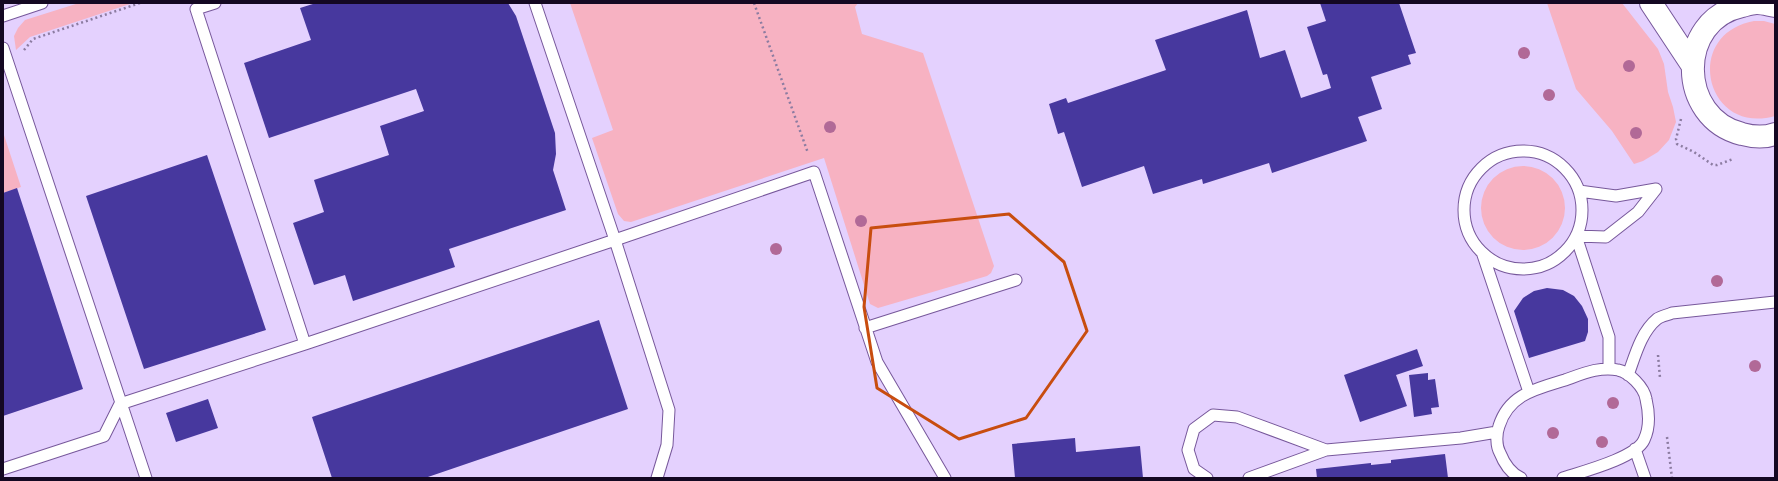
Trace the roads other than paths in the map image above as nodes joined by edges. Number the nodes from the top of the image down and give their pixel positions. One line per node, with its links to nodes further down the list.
1 (42, 3): 7 (lane)
2 (215, 3): 18 (lane)
3 (535, 3): 13 (lane)
4 (1651, 3): 9 (street)
5 (1727, 6): 6 (street); 9 (street)
6 (1775, 6)
7 (3, 16)
8 (3, 48): 22 (lane)
9 (1692, 64): 10 (street)
10 (1775, 134)
11 (1579, 191): 12 (lane); 12 (lane); 14 (lane)
12 (1576, 236): 14 (lane); 19 (lane)
13 (615, 240): 17 (lane); 18 (lane); 28 (lane)
14 (1483, 255): 21 (lane)
15 (1016, 280): 17 (lane)
16 (1775, 302): 20 (lane)
17 (865, 328): 29 (lane)
18 (305, 344): 22 (lane)
19 (1610, 368): 20 (lane); 21 (lane)
20 (1628, 375): 24 (lane)
21 (1529, 392): 23 (lane)
22 (120, 404): 26 (lane); 27 (lane)
23 (1497, 432): 25 (lane); 32 (lane)
24 (1635, 449): 33 (lane); 34 (lane)
25 (1326, 450): 30 (lane); 31 (lane)
26 (3, 469)
27 (146, 478)
28 (657, 478)
29 (945, 478)
30 (1207, 478)
31 (1249, 478)
32 (1521, 478)
33 (1562, 478)
34 (1645, 478)

